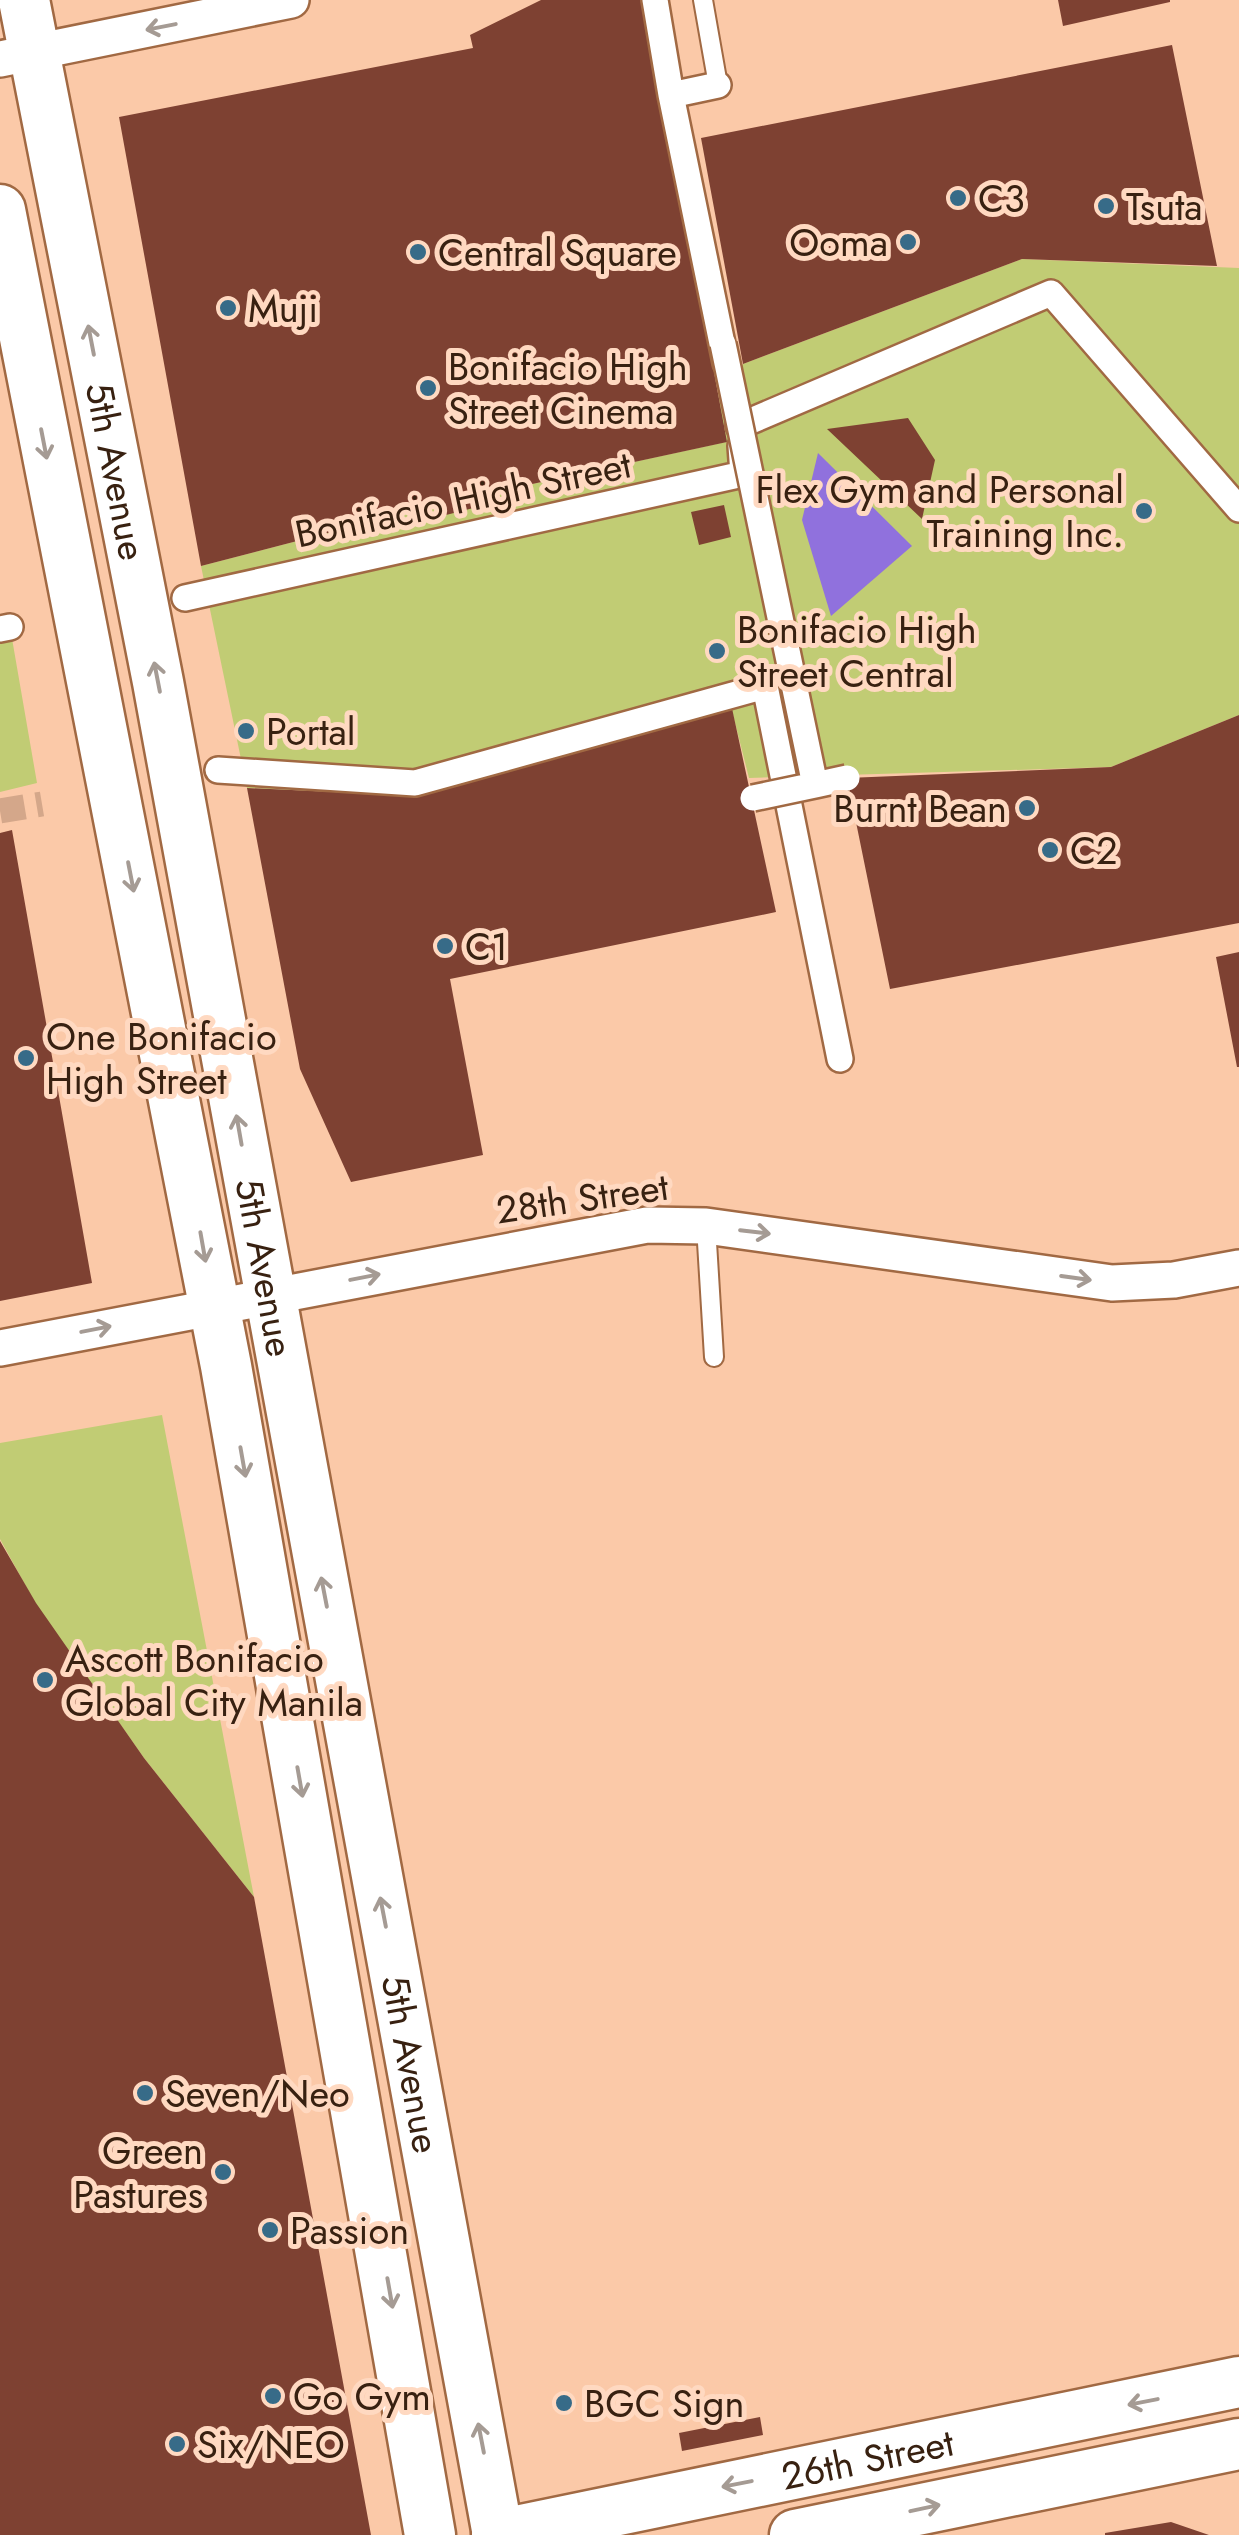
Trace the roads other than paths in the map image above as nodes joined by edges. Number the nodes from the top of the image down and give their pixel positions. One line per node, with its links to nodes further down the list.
1 (24, 0): 5 (main road, 5th Avenue)
2 (290, 0): 5 (street, one-way to 5)
3 (655, 0): 7 (street)
4 (702, 0): 6 (lane)
5 (18, 55): 20 (main road, 5th Avenue, one-way to 5)
6 (718, 85): 7 (street)
7 (671, 95): 10 (street)
8 (0, 210): 21 (main road, 5th Avenue, one-way to 21)
9 (723, 344): 15 (street, bridge)
10 (738, 426): 11 (street); 12 (street, Bonifacio High Street)
11 (1239, 509)
12 (185, 598)
13 (218, 770): 17 (street)
14 (847, 778): 15 (street, bridge)
15 (815, 785): 16 (street, bridge)
16 (753, 798)
17 (840, 1060)
18 (706, 1226): 19 (street, 28th Street, one-way to 19); 20 (street, 28th Street, one-way to 18); 23 (lane)
19 (1239, 1268)
20 (269, 1295): 21 (street, 28th Street); 27 (main road, 5th Avenue, one-way to 20)
21 (214, 1306): 22 (street, 28th Street, one-way to 21); 26 (main road, 5th Avenue, one-way to 26)
22 (0, 1348)
23 (714, 1356)
24 (1239, 2382): 27 (main road, 26th Street, one-way to 27)
25 (1228, 2452): 28 (main road, 26th Street, one-way to 25)
26 (430, 2535)
27 (498, 2535)
28 (795, 2535)

